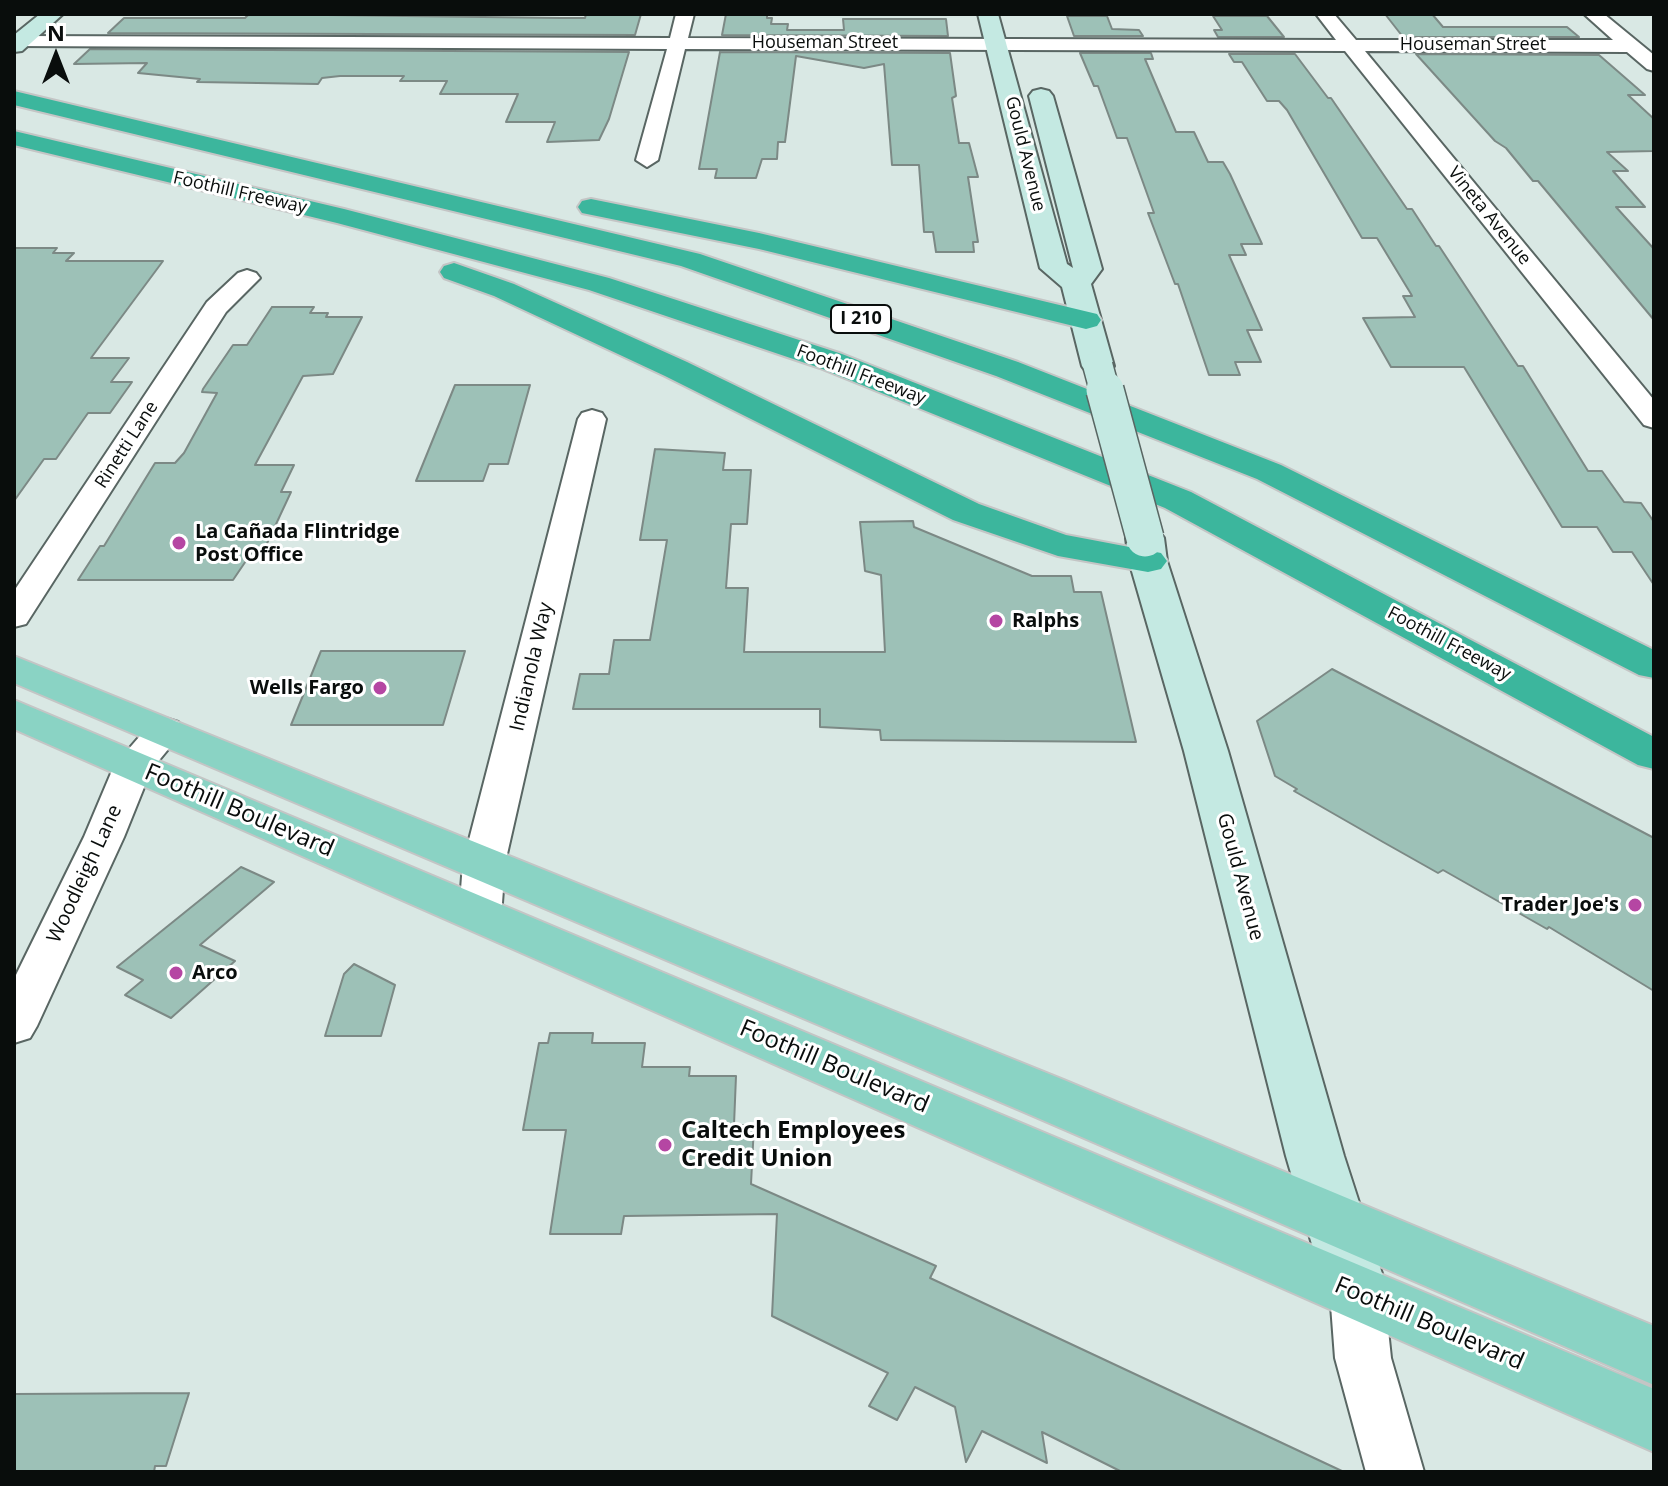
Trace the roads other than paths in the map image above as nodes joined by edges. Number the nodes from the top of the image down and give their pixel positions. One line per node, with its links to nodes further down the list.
1 (53, 14): 9 (street)
2 (685, 14): 7 (street)
3 (988, 14): 8 (street, Gould Avenue)
4 (1325, 14): 10 (street, Vineta Avenue)
5 (1593, 14): 11 (street)
6 (1024, 34): 8 (street, Houseman Street); 10 (street, Houseman Street); 20 (street, Gould Avenue)
7 (678, 43): 8 (street, Houseman Street); 9 (street, Houseman Street); 16 (street)
8 (996, 43): 20 (street, Gould Avenue)
9 (17, 44)
10 (1349, 45): 11 (street, Houseman Street); 24 (street, Vineta Avenue)
11 (1631, 46): 12 (street)
12 (1654, 65)
13 (18, 99): 17 (highway); 27 (highway, Foothill Freeway / I 210)
14 (14, 138): 15 (highway, Foothill Freeway / I 210)
15 (81, 155): 25 (highway); 31 (highway, Foothill Freeway / I 210)
16 (647, 160)
17 (517, 193)
18 (560, 201): 21 (highway)
19 (247, 278): 26 (street, Rinetti Lane)
20 (1076, 283): 21 (highway); 22 (street, Gould Avenue)
21 (970, 292): 22 (highway)
22 (1086, 320): 25 (street, Gould Avenue, bridge)
23 (592, 419): 33 (street, Indianola Way)
24 (1654, 419)
25 (1147, 550): 35 (street, Gould Avenue)
26 (14, 617)
27 (1654, 666)
28 (14, 668): 30 (main road, Foothill Boulevard)
29 (14, 713): 32 (main road, Foothill Boulevard)
30 (165, 730): 32 (street, Woodleigh Lane); 33 (main road, Foothill Boulevard)
31 (1654, 755)
32 (133, 766): 33 (main road, Foothill Boulevard); 34 (street, Woodleigh Lane)
33 (482, 890): 35 (main road, Foothill Boulevard); 36 (main road, Foothill Boulevard)
34 (14, 1026)
35 (1334, 1219): 36 (street, Gould Avenue); 37 (main road, Foothill Boulevard)
36 (1357, 1292): 38 (main road, Foothill Boulevard); 39 (street, Gould Avenue)
37 (1654, 1356)
38 (1654, 1421)
39 (1395, 1472)

